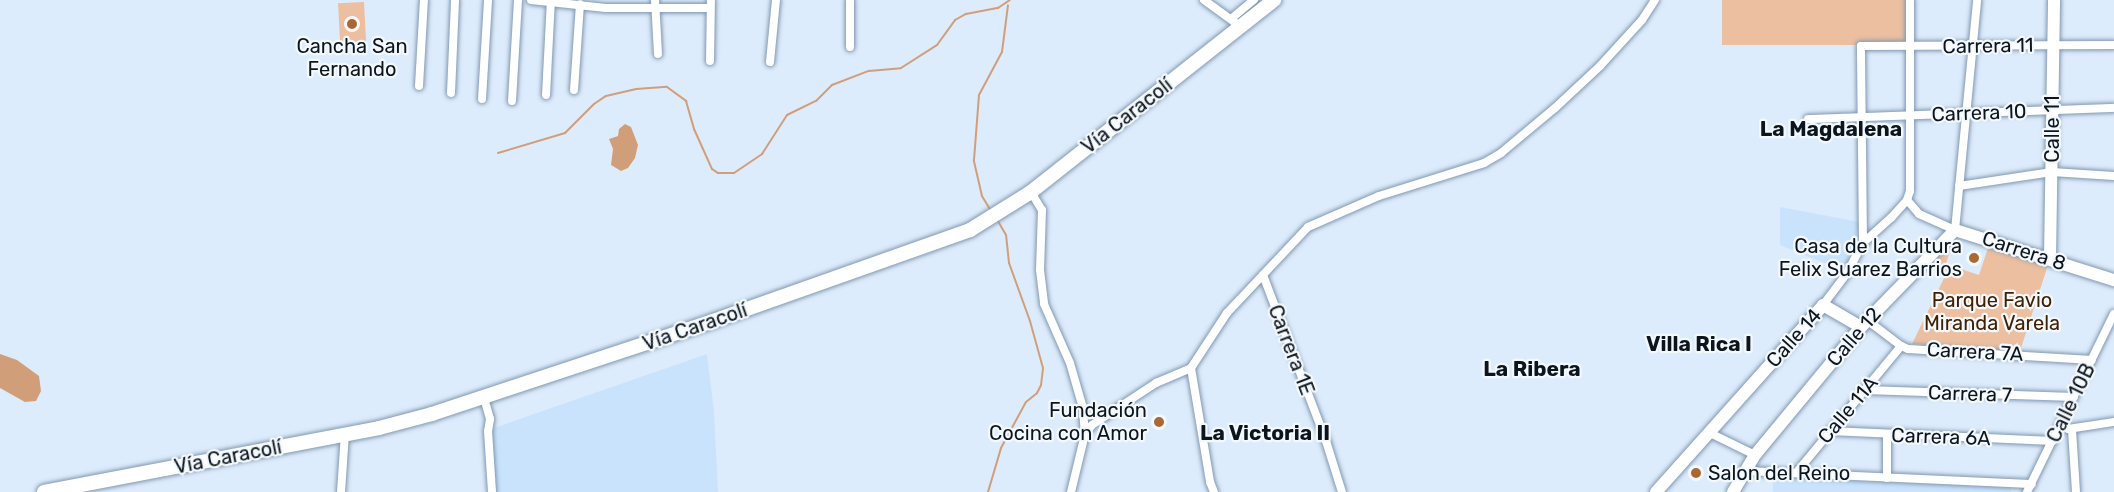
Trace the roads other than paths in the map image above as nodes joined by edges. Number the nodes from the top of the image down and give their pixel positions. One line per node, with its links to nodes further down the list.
1 (424, 0): 29 (street)
2 (455, 0): 31 (street)
3 (488, 0): 33 (street)
4 (518, 0): 34 (street)
5 (531, 0): 15 (street)
6 (776, 0): 28 (street)
7 (850, 0): 23 (street)
8 (1204, 0): 19 (street)
9 (1254, 0): 19 (street)
10 (1274, 0): 19 (main road, Vía Caracolí)
11 (1655, 0): 49 (street)
12 (1910, 0): 24 (street)
13 (1977, 0): 25 (street)
14 (2054, 0): 22 (street, Calle 11)
15 (551, 1): 16 (street); 32 (street)
16 (580, 4): 17 (street); 30 (street)
17 (655, 4): 18 (street); 26 (street)
18 (711, 4): 27 (street)
19 (1236, 23): 44 (main road, Vía Caracolí)
20 (2114, 45): 22 (street, Carrera 11)
21 (1861, 46): 24 (street, Carrera 11); 39 (street, Calle 14)
22 (2054, 46): 25 (street, Carrera 11); 36 (street, Calle 11)
23 (850, 47)
24 (1909, 47): 25 (street, Carrera 11); 38 (street)
25 (1971, 47): 37 (street)
26 (658, 54)
27 (710, 61)
28 (770, 62)
29 (419, 86)
30 (574, 90)
31 (451, 93)
32 (546, 95)
33 (482, 99)
34 (512, 101)
35 (2114, 108): 36 (street, Carrera 10)
36 (2052, 110): 37 (street, Carrera 10); 41 (street, Calle 11)
37 (1964, 114): 38 (street, Carrera 10); 43 (street)
38 (1910, 115): 39 (street, Carrera 10); 45 (street)
39 (1861, 118): 40 (street, Carrera 10); 47 (street, Calle 14)
40 (1808, 119)
41 (2052, 172): 42 (street); 43 (street); 48 (street, Calle 11)
42 (2114, 176)
43 (1959, 186): 46 (street)
44 (1031, 192): 60 (main road, Vía Caracolí); 68 (street)
45 (1907, 200): 46 (street, Carrera 8); 47 (street)
46 (1955, 230): 48 (street, Carrera 8); 53 (street, Calle 12)
47 (1863, 243): 51 (street, Calle 14)
48 (2050, 258): 50 (street, Carrera 8)
49 (1263, 275): 58 (street); 81 (street, Carrera 1E)
50 (2114, 280)
51 (1823, 306): 53 (street, Carrera 7A); 66 (street, Calle 14)
52 (2114, 314): 54 (street, Calle 10B)
53 (1864, 323): 56 (street, Carrera 7A); 71 (street, Calle 12)
54 (2102, 339): 55 (street); 57 (street, Calle 10B)
55 (2114, 339)
56 (1901, 346): 57 (street, Carrera 7A); 59 (street, Calle 11A)
57 (2092, 360): 61 (street, Calle 10B)
58 (1191, 368): 68 (street); 80 (street)
59 (1865, 390): 61 (street, Carrera 7); 65 (street, Calle 11A)
60 (484, 398): 67 (main road, Vía Caracolí); 78 (street)
61 (2074, 398): 63 (street, Calle 10B)
62 (2114, 422): 64 (street)
63 (2059, 428): 64 (street); 70 (street, Calle 10B)
64 (2072, 429): 84 (street)
65 (1830, 431): 69 (street, Carrera 6A); 73 (street, Calle 11A)
66 (1708, 432): 71 (street); 82 (street, Calle 14)
67 (345, 434): 76 (main road, Vía Caracolí); 77 (street)
68 (1085, 434): 79 (street)
69 (1887, 435): 70 (street, Carrera 6A); 74 (street)
70 (2053, 441): 75 (street, Calle 10B)
71 (1755, 455): 72 (street, Calle 12)
72 (1743, 471): 73 (street); 83 (street, Calle 12)
73 (1796, 473): 74 (street)
74 (1887, 478): 75 (street)
75 (2029, 488)
76 (44, 492)
77 (341, 492)
78 (492, 492)
79 (1071, 492)
80 (1214, 492)
81 (1341, 492)
82 (1656, 492)
83 (1733, 492)
84 (2076, 492)

